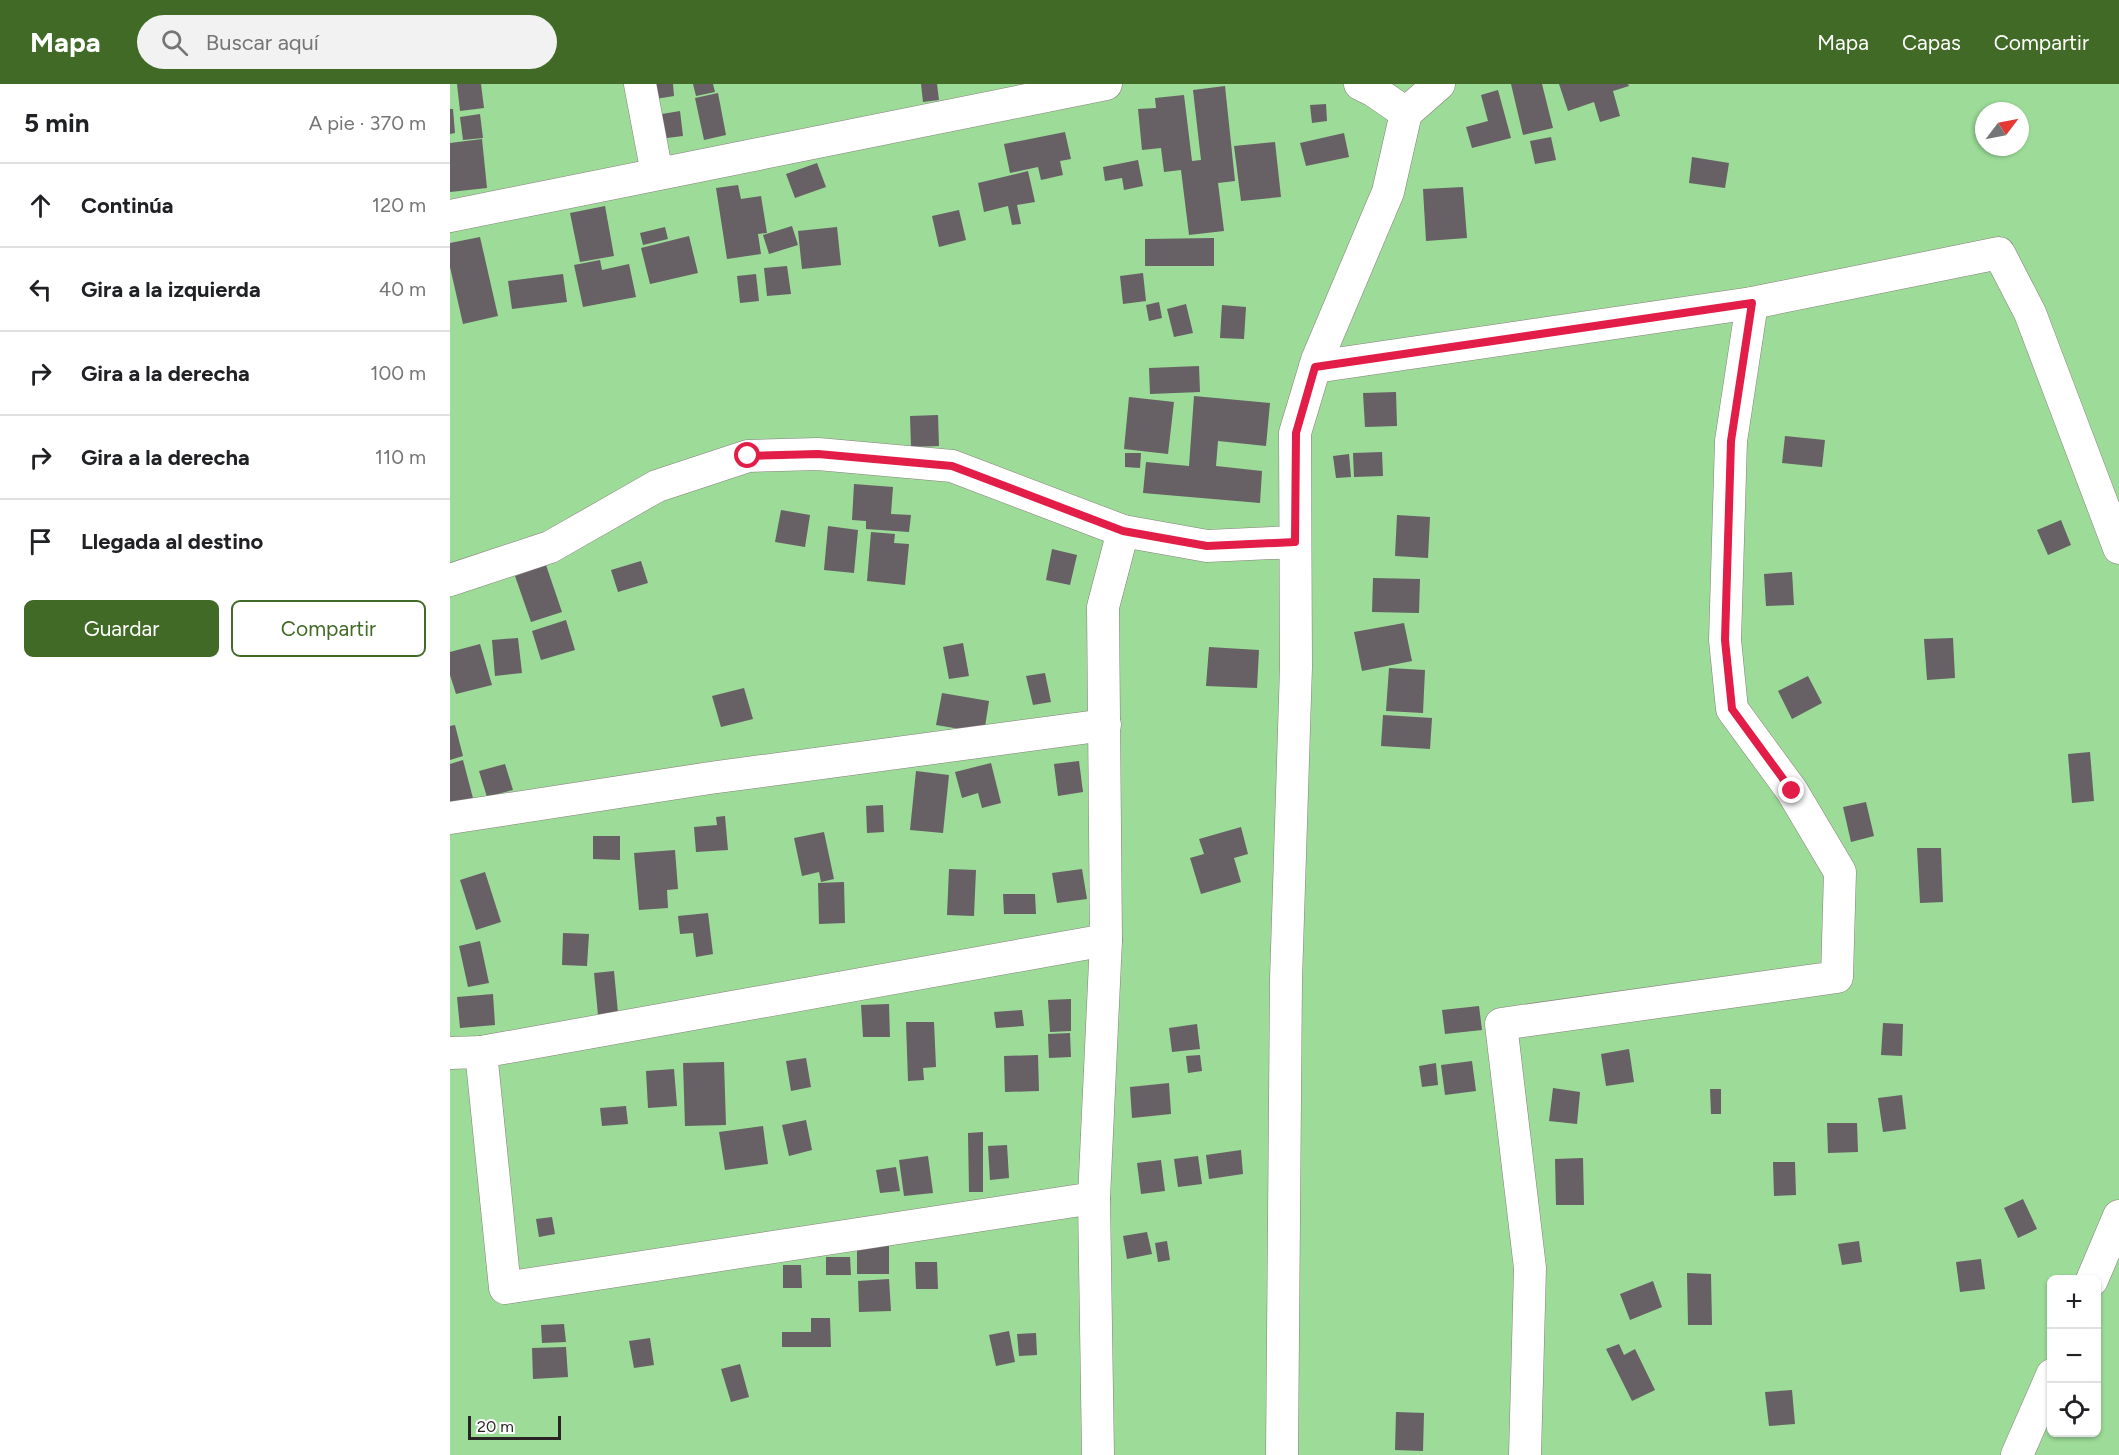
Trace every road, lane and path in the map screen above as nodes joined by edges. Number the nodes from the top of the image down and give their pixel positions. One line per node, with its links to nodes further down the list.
1 (640, 84): 6 (street)
2 (1106, 84): 6 (street)
3 (1360, 84): 5 (street)
4 (1439, 84): 5 (street)
5 (1406, 113): 9 (street)
6 (657, 174): 7 (street)
7 (450, 216)
8 (1752, 303): 9 (street); 12 (street); 25 (street)
9 (1315, 367): 11 (street)
10 (1123, 531): 11 (street); 13 (street); 14 (street)
11 (1295, 542): 24 (street)
12 (2119, 548)
13 (450, 579)
14 (1105, 724): 15 (street); 16 (street)
15 (450, 818)
16 (1106, 940): 17 (street); 19 (street)
17 (481, 1052): 18 (street); 19 (street)
18 (450, 1053)
19 (1094, 1198): 23 (street)
20 (2118, 1221): 21 (street)
21 (2094, 1275)
22 (2048, 1383): 26 (street)
23 (1098, 1455)
24 (1282, 1455)
25 (1525, 1455)
26 (2017, 1455)

